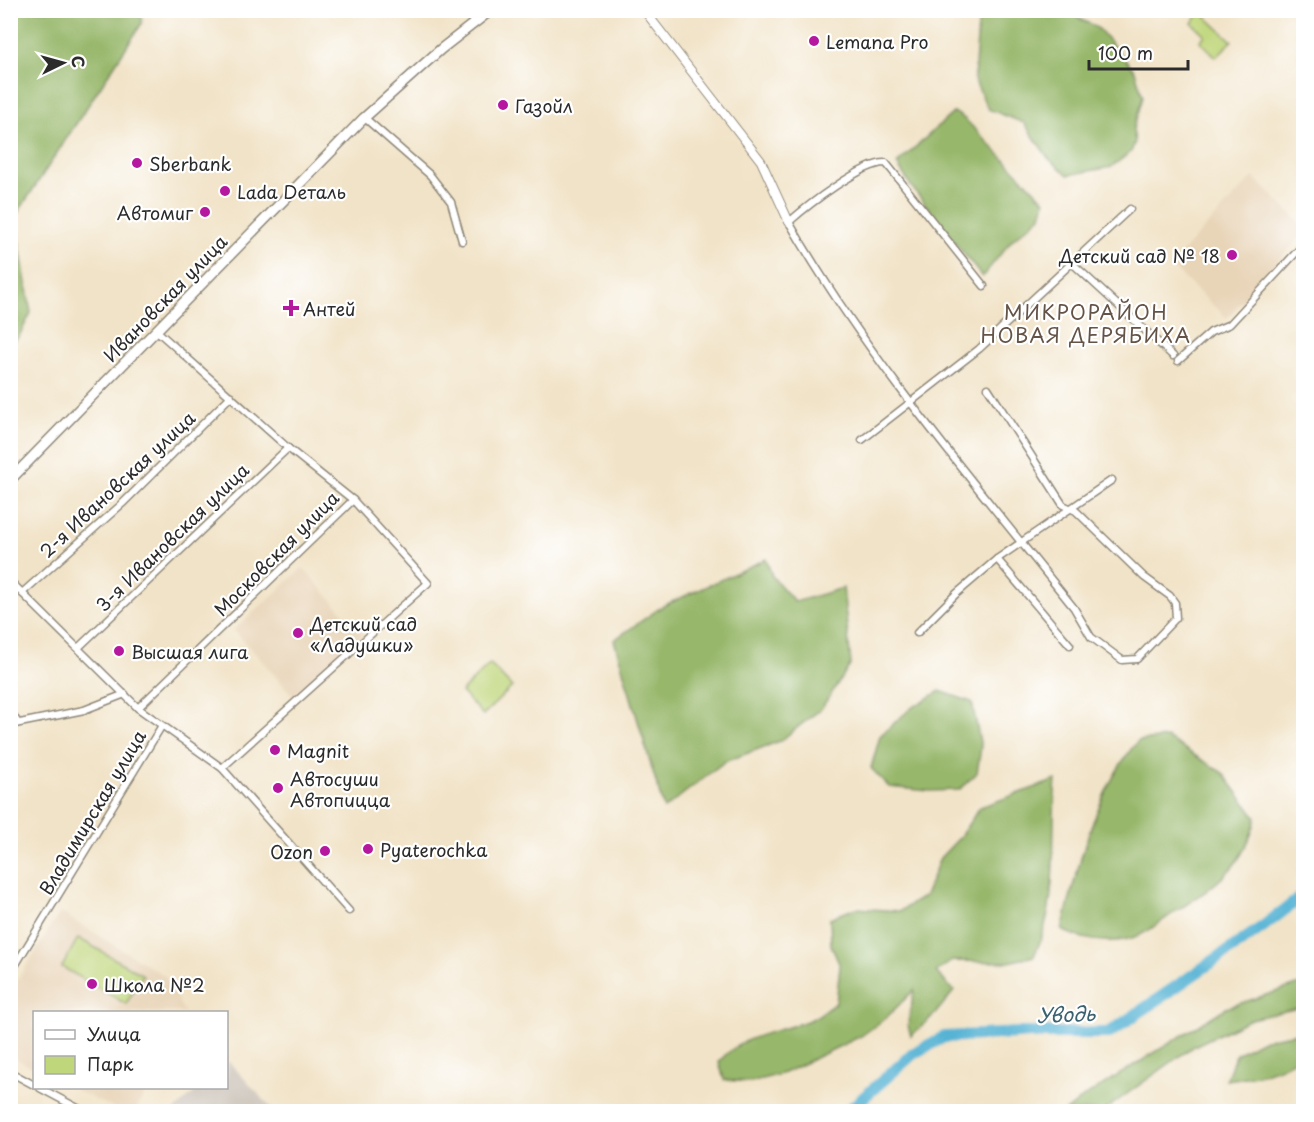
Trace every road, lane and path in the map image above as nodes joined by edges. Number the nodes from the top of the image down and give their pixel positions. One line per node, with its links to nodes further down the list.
1 (491, 10): 5 (main road, Ивановская улица)
2 (496, 10): 4 (main road, Ивановская улица)
3 (644, 10): 7 (street)
4 (366, 119): 5 (main road, Ивановская улица); 8 (street)
5 (343, 140): 12 (main road, Ивановская улица)
6 (1130, 209): 10 (street)
7 (789, 222): 11 (street); 15 (street)
8 (462, 241)
9 (1304, 244): 10 (street)
10 (1072, 263): 15 (street)
11 (984, 286)
12 (156, 330): 14 (street, Московская улица); 18 (main road, Ивановская улица)
13 (988, 388): 21 (street)
14 (231, 396): 17 (street, Московская улица); 25 (street, 2-я Ивановская улица)
15 (911, 402): 16 (street); 22 (street)
16 (862, 440)
17 (288, 448): 20 (street, Московская улица); 28 (street, 3-я Ивановская улица)
18 (10, 480)
19 (1112, 480): 21 (street)
20 (353, 500): 30 (street, Московская улица); 34 (street)
21 (1069, 508): 22 (street); 22 (street)
22 (1020, 541): 23 (street)
23 (997, 559): 26 (street); 27 (street)
24 (10, 581): 25 (street, Владимирская улица)
25 (22, 593): 28 (street, Владимирская улица)
26 (917, 633)
27 (1070, 645)
28 (78, 648): 29 (street, Владимирская улица)
29 (125, 694): 30 (street, Владимирская улица); 32 (street)
30 (138, 708): 33 (street, Владимирская улица)
31 (10, 710): 32 (street)
32 (14, 724)
33 (161, 727): 34 (street, Владимирская улица); 36 (street, Владимирская улица)
34 (222, 768): 35 (street, Владимирская улица)
35 (349, 910)
36 (10, 974)
37 (10, 1072): 38 (street)
38 (33, 1084)
39 (42, 1089): 40 (street)
40 (86, 1112)

